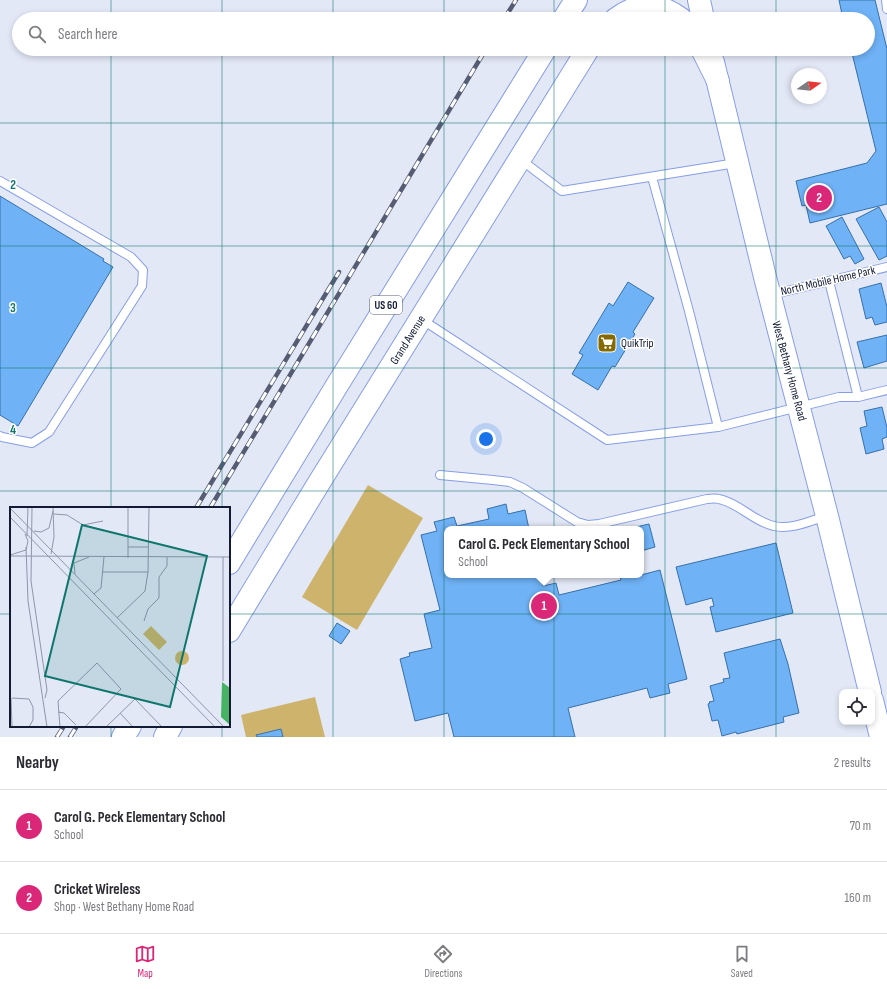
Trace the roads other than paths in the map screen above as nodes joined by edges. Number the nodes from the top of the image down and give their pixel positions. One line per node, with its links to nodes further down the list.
1 (576, 0): 6 (main road)
2 (618, 0): 7 (main road)
3 (699, 0): 10 (main road)
4 (886, 0): 5 (lane)
5 (887, 9)
6 (568, 12)
7 (610, 12)
8 (626, 12): 9 (main road)
9 (669, 12)
10 (702, 12)
11 (541, 56): 31 (main road, US 60)
12 (584, 56): 16 (main road, Grand Avenue)
13 (706, 56): 15 (main road)
14 (712, 56): 15 (main road, West Bethany Home Road)
15 (718, 81): 17 (main road, West Bethany Home Road)
16 (520, 159): 18 (lane); 23 (main road, Grand Avenue)
17 (737, 163): 18 (lane); 22 (main road, West Bethany Home Road)
18 (652, 177): 27 (lane)
19 (0, 181): 28 (lane)
20 (887, 267): 21 (lane, North Mobile Home Park)
21 (829, 281): 22 (lane, North Mobile Home Park); 25 (lane)
22 (769, 296): 26 (main road, West Bethany Home Road)
23 (421, 318): 27 (lane); 32 (main road, Grand Avenue)
24 (887, 390): 25 (lane)
25 (858, 397): 26 (lane)
26 (799, 408): 27 (lane); 30 (main road, West Bethany Home Road)
27 (718, 427)
28 (0, 436)
29 (440, 475): 30 (lane)
30 (827, 516): 33 (main road, West Bethany Home Road)
31 (230, 561)
32 (230, 629)
33 (869, 689)
34 (875, 712): 39 (main road)
35 (129, 727): 37 (main road)
36 (170, 727): 38 (main road)
37 (123, 737)
38 (165, 737)
39 (881, 737)

